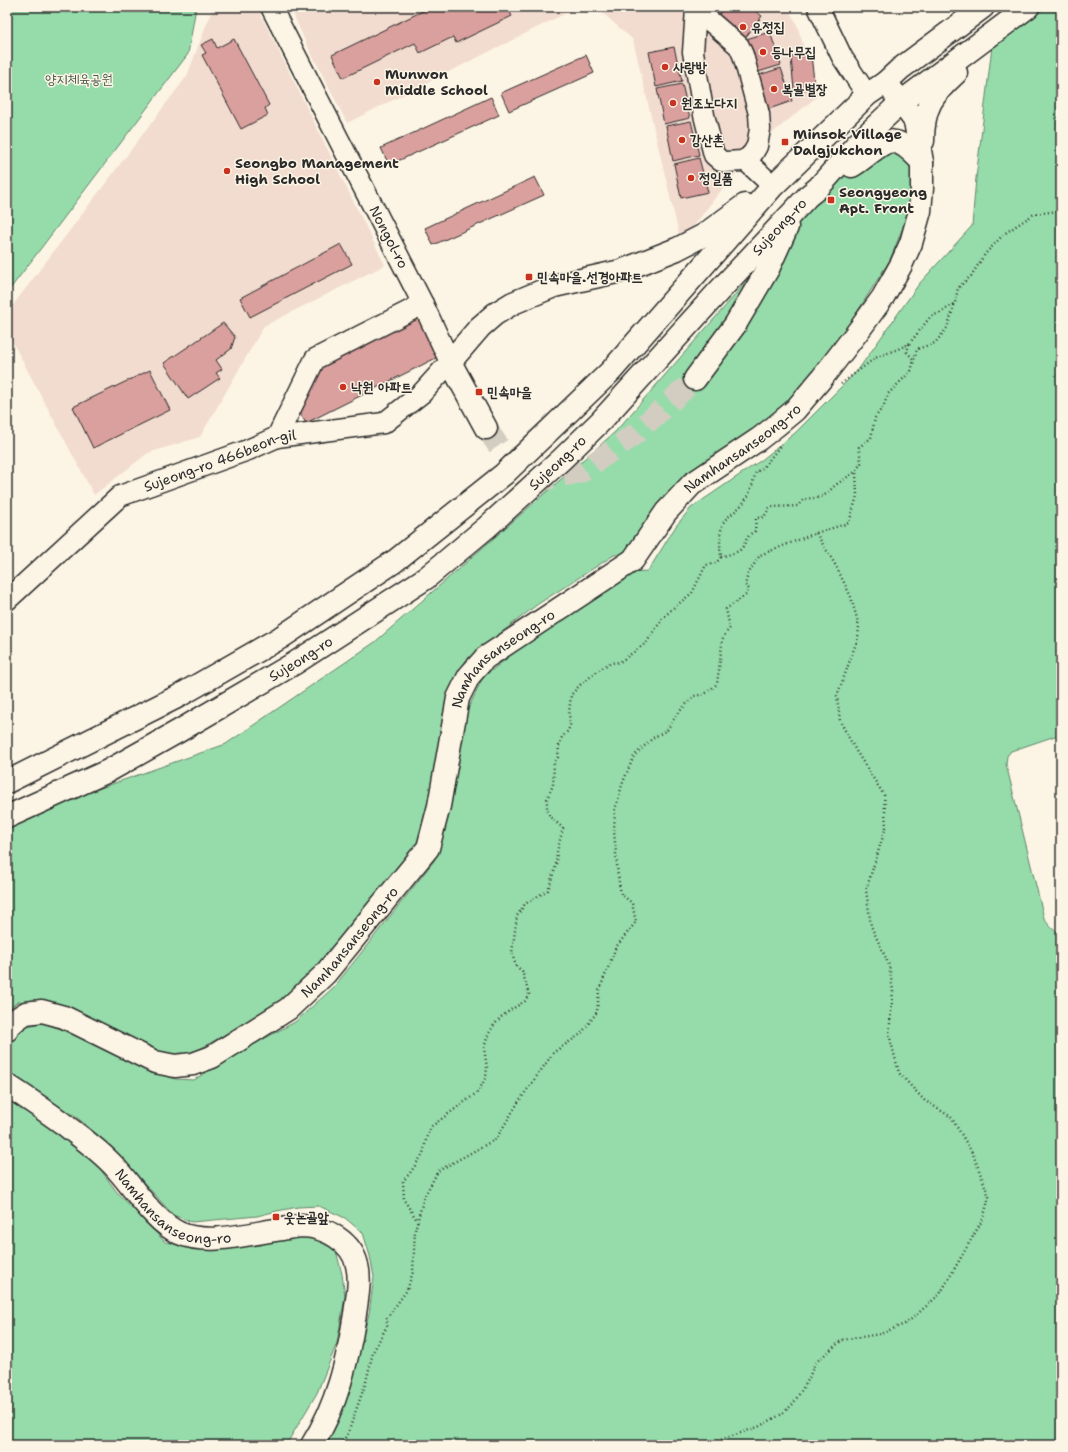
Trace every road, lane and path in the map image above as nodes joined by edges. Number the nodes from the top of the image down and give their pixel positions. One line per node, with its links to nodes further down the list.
1 (271, 7): 17 (street, Nongol-ro)
2 (818, 7): 8 (street)
3 (982, 7): 7 (main road, Sujeong-ro)
4 (1028, 7): 6 (main road, Sujeong-ro)
5 (695, 8): 10 (street); 10 (street)
6 (981, 43): 9 (main road, Sujeong-ro); 11 (main road)
7 (886, 82): 8 (main road, Sujeong-ro); 9 (main road)
8 (867, 95): 9 (main road); 12 (main road, Sujeong-ro)
9 (893, 109): 11 (main road, Namhansanseong-ro); 13 (main road, Sujeong-ro)
10 (744, 160): 12 (street)
11 (922, 162): 13 (main road); 34 (main road, Namhansanseong-ro)
12 (773, 186): 20 (main road); 30 (main road, Sujeong-ro)
13 (818, 188): 15 (main road, Sujeong-ro)
14 (1061, 209): 16 (path)
15 (794, 211): 21 (main road); 31 (main road, Sujeong-ro)
16 (955, 303): 18 (path); 19 (path)
17 (423, 304): 20 (street, Nongol-ro); 24 (street)
18 (909, 344): 19 (path); 22 (path)
19 (913, 359): 26 (path)
20 (450, 362): 23 (main road); 24 (street, Sujeong-ro 466beon-gil)
21 (695, 380)
22 (840, 385)
23 (486, 428)
24 (277, 437): 29 (street, Sujeong-ro 466beon-gil)
25 (781, 445): 28 (path)
26 (856, 471): 27 (path); 28 (path)
27 (816, 533): 36 (path); 39 (path)
28 (721, 557): 36 (path)
29 (7, 600)
30 (7, 782)
31 (44, 801): 32 (main road, Sujeong-ro); 33 (main road)
32 (7, 817)
33 (7, 830)
34 (7, 1030)
35 (7, 1085): 37 (main road, Namhansanseong-ro)
36 (418, 1222): 38 (path)
37 (312, 1445)
38 (341, 1445)
39 (706, 1445)

